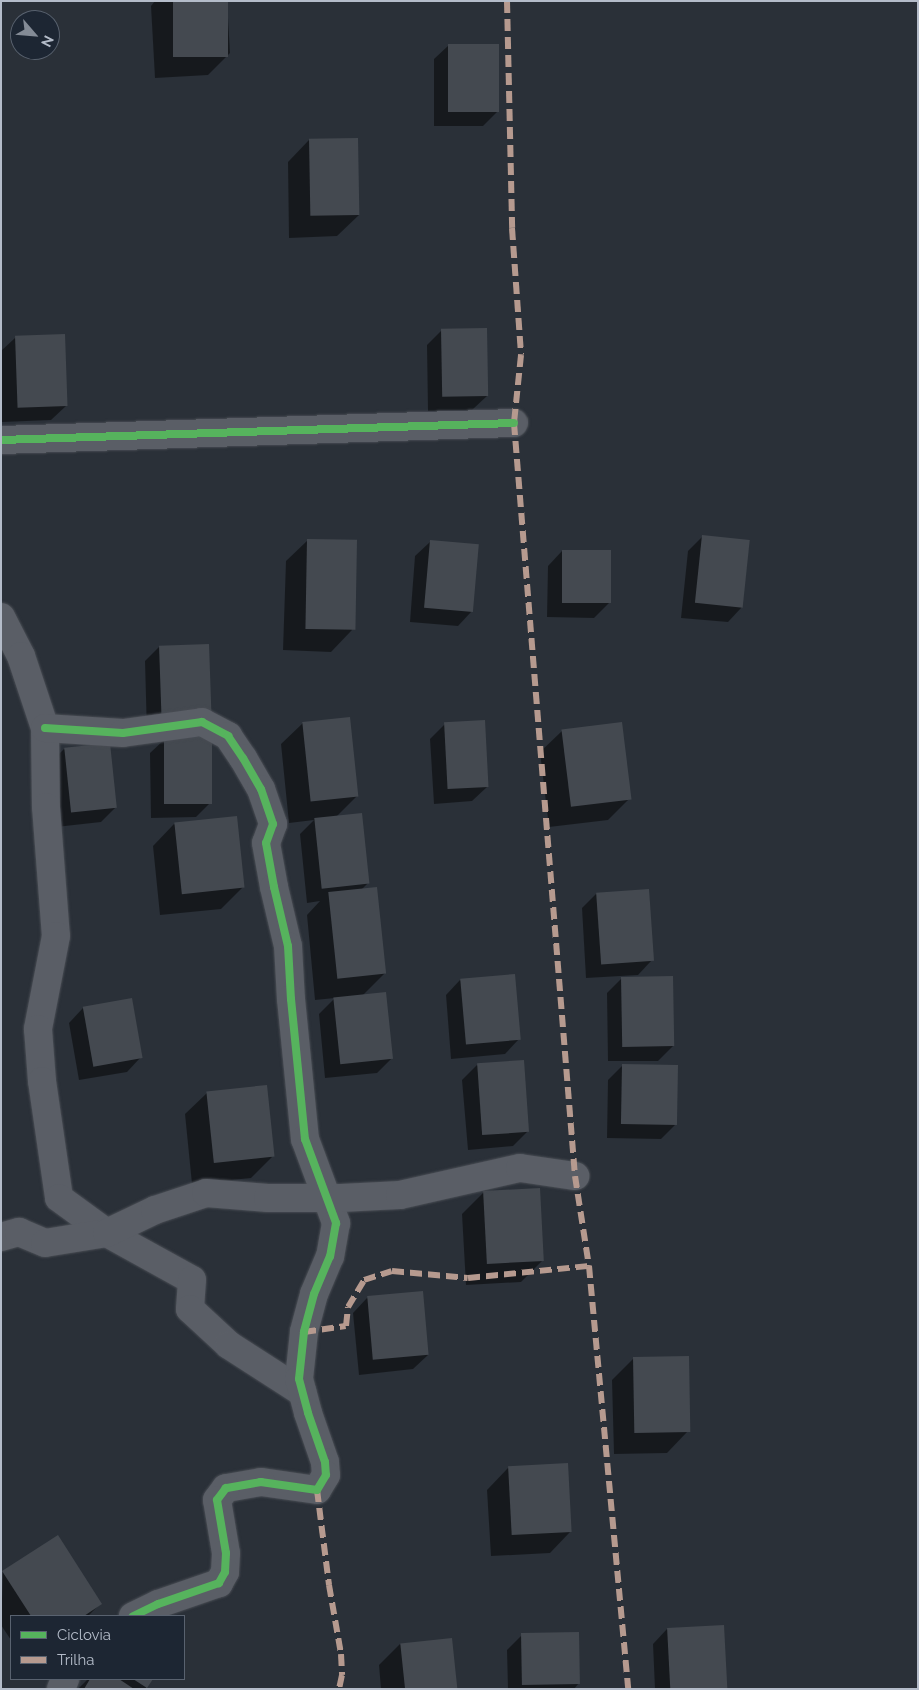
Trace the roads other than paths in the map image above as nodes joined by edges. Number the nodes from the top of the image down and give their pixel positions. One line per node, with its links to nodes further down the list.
1 (514, 423): 2 (street)
2 (1, 440)
3 (1, 617): 4 (street)
4 (45, 728): 6 (street); 7 (street)
5 (575, 1176): 6 (street)
6 (327, 1198): 7 (street); 9 (street)
7 (107, 1233): 8 (street); 9 (street)
8 (1, 1237)
9 (302, 1392): 10 (street)
10 (135, 1615)

